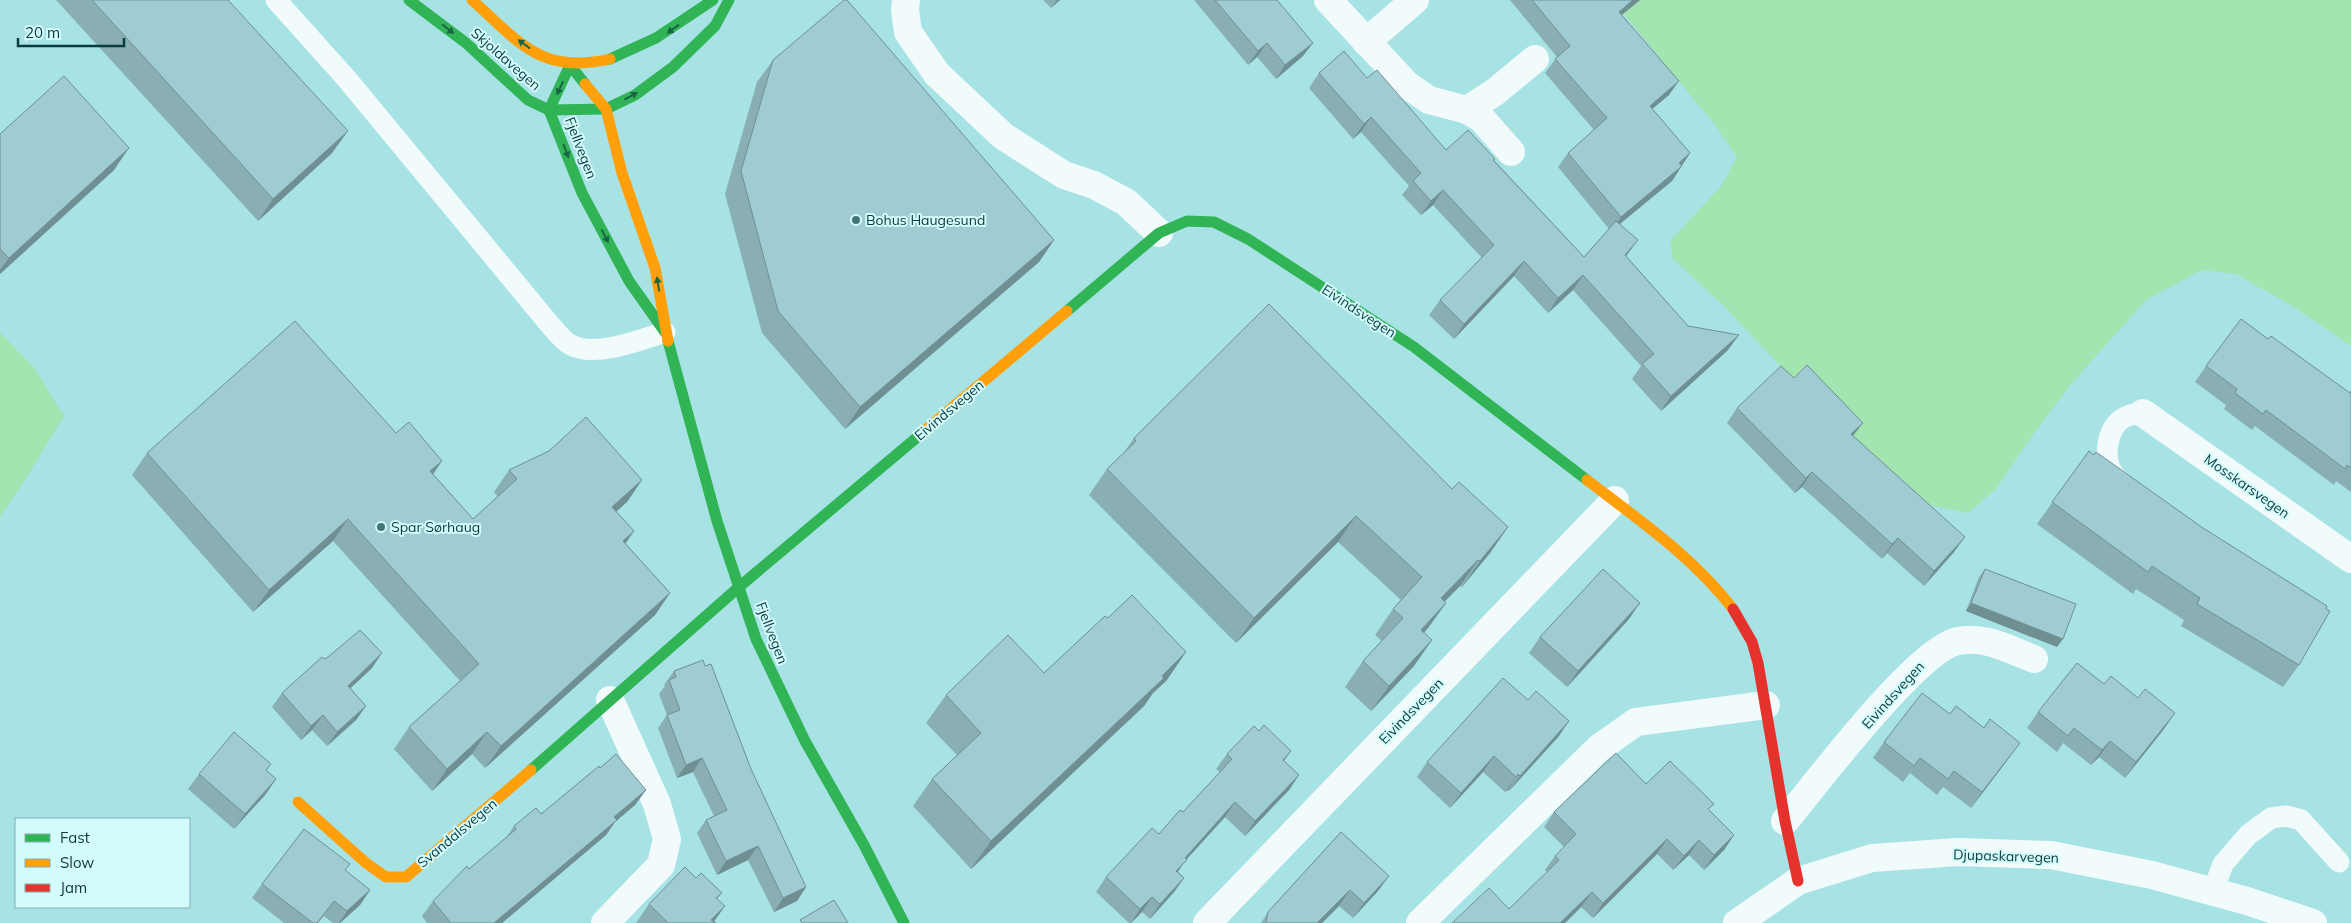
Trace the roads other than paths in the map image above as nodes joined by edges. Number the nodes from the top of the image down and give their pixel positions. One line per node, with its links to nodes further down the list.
1 (276, 0): 17 (lane)
2 (409, 0): 13 (street, Skjoldavegen, one-way to 13)
3 (472, 0): 11 (street, Skjoldavegen, one-way to 3)
4 (713, 0): 11 (street, Skjoldavegen, one-way to 11)
5 (729, 0): 12 (street, Skjoldavegen, one-way to 5)
6 (906, 0): 16 (street)
7 (1328, 0): 9 (street)
8 (1415, 0): 9 (street)
9 (1366, 42): 14 (street)
10 (1535, 59): 14 (street)
11 (570, 65): 12 (street, Fjellvegen); 13 (street, Fjellvegen, one-way to 13)
12 (606, 109): 13 (street, Skjoldavegen); 17 (street, Fjellvegen, one-way to 12)
13 (550, 110): 17 (street, Fjellvegen, one-way to 17)
14 (1467, 110): 15 (street)
15 (1511, 152)
16 (1159, 233): 20 (street, Eivindsvegen); 22 (street, Eivindsvegen)
17 (665, 332): 22 (street, Fjellvegen)
18 (2143, 413): 19 (lane); 21 (street, Mosskarsvegen)
19 (2139, 495)
20 (1615, 500): 25 (street, Eivindsvegen); 33 (street, Eivindsvegen)
21 (2351, 558)
22 (739, 587): 24 (street, Svandalsvegen); 32 (street, Fjellvegen)
23 (2034, 659): 27 (street, Eivindsvegen)
24 (610, 700): 26 (street, Svandalsvegen); 31 (street)
25 (1766, 705): 27 (street, Eivindsvegen); 34 (street)
26 (298, 802)
27 (1785, 821): 29 (street, Eivindsvegen)
28 (2339, 862): 30 (lane)
29 (1798, 881): 30 (street, Djupaskarvegen); 35 (street, Djupaskarvegen)
30 (2213, 891): 36 (street, Djupaskarvegen)
31 (605, 923)
32 (904, 923)
33 (1207, 923)
34 (1420, 923)
35 (1737, 923)
36 (2313, 923)

